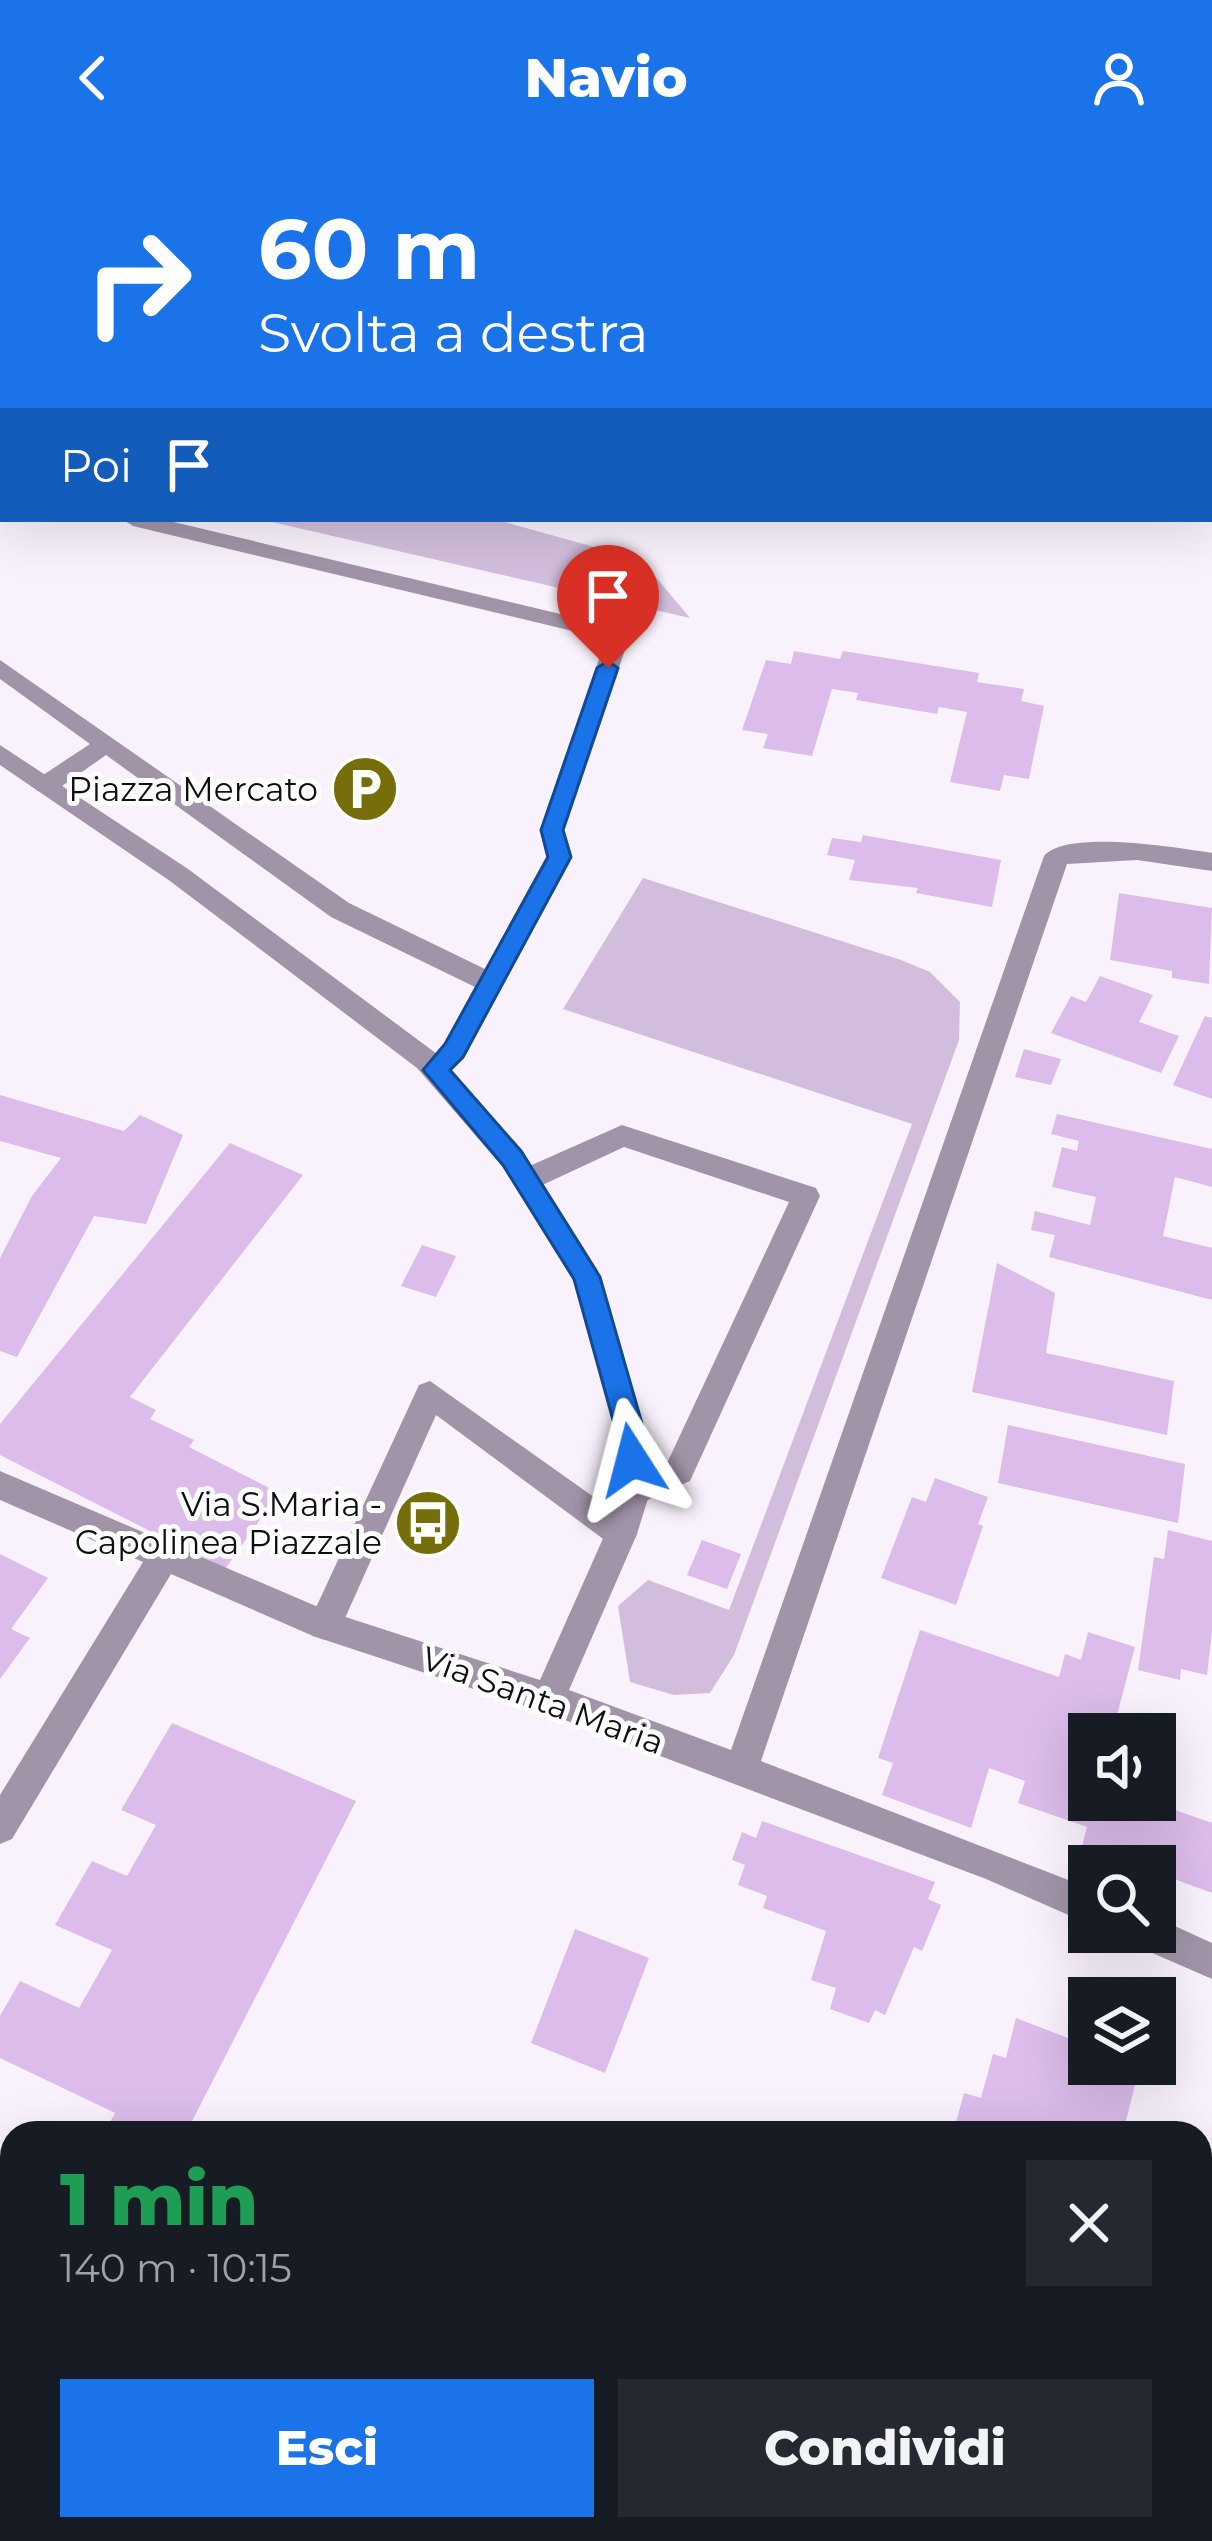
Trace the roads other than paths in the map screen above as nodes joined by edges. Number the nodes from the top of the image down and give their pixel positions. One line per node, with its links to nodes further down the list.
1 (146, 522): 7 (street)
2 (0, 668): 3 (street)
3 (106, 744): 5 (street); 7 (street)
4 (0, 753): 5 (street)
5 (46, 784): 8 (street)
6 (1212, 862): 16 (street)
7 (492, 984): 8 (street)
8 (435, 1070): 9 (street)
9 (526, 1180): 11 (street); 11 (street)
10 (0, 1485): 13 (street, Via Santa Maria)
11 (634, 1492): 12 (street)
12 (622, 1534): 14 (street); 15 (street)
13 (164, 1556): 14 (street, Via Santa Maria); 17 (street)
14 (326, 1625): 15 (street, Via Santa Maria)
15 (549, 1698): 16 (street, Via Santa Maria)
16 (740, 1772): 18 (street, Via Santa Maria)
17 (0, 1827)
18 (1068, 1897)
19 (1176, 1945): 20 (street)
20 (1212, 1961)

